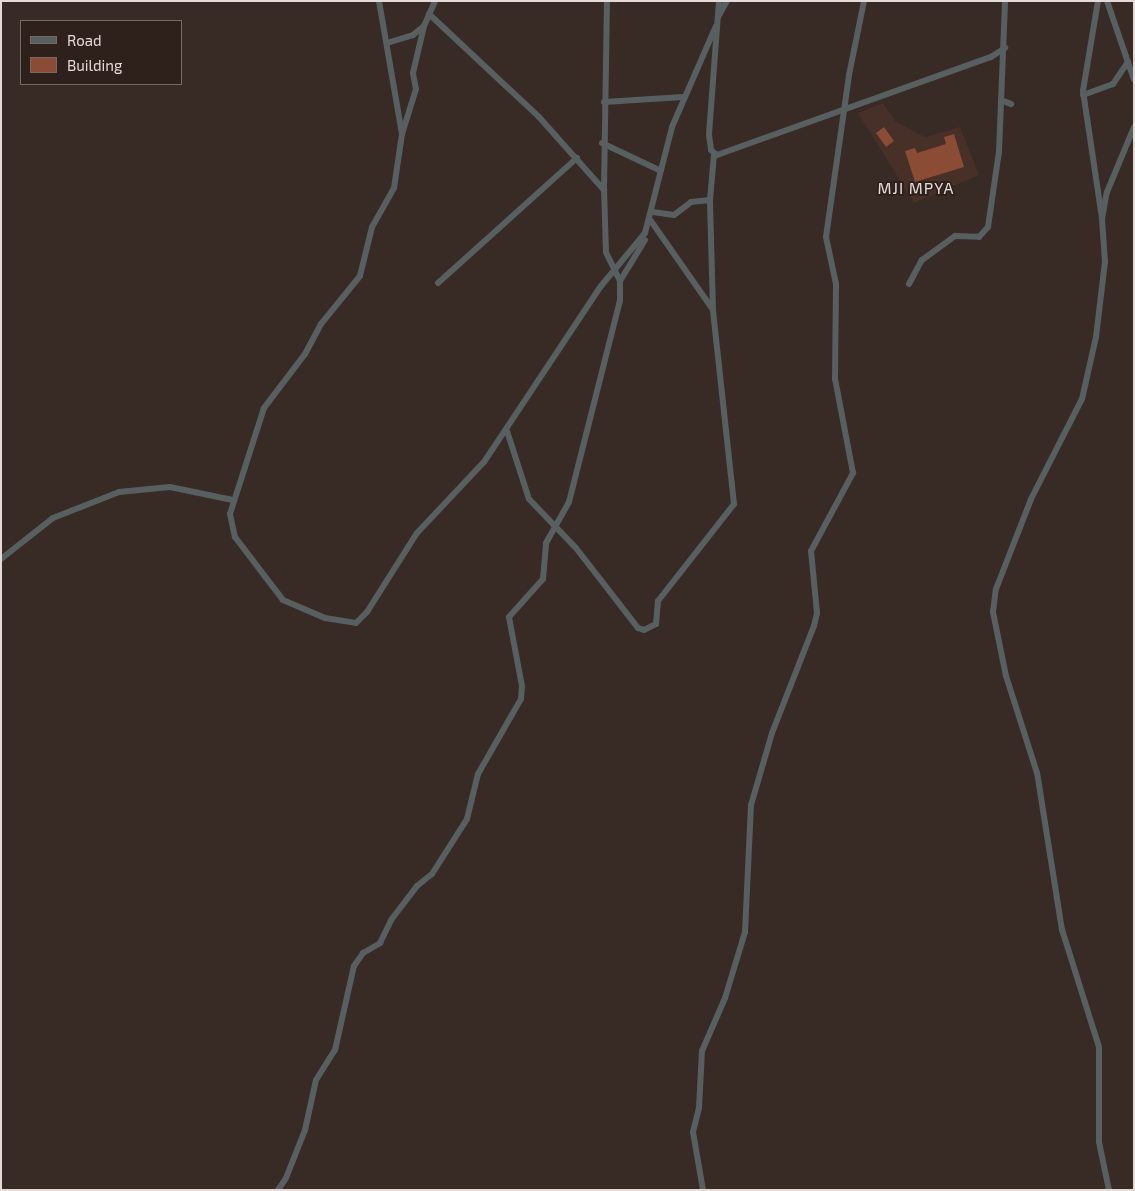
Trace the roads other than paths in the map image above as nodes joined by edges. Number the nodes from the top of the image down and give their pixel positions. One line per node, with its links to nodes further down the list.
1 (379, 1): 14 (street)
2 (435, 1): 10 (street)
3 (607, 1): 23 (street)
4 (719, 1): 11 (street)
5 (727, 1): 11 (street)
6 (864, 1): 25 (street)
7 (1005, 1): 15 (street)
8 (1098, 1): 20 (street)
9 (1107, 1): 18 (street)
10 (429, 14): 12 (street); 30 (street)
11 (717, 18): 13 (street)
12 (424, 26): 14 (street); 27 (street)
13 (716, 26): 21 (street); 29 (street)
14 (387, 43): 27 (street)
15 (1005, 48): 16 (street); 17 (street)
16 (991, 56): 17 (street); 25 (street)
17 (1004, 61): 22 (street)
18 (1128, 62): 19 (street); 20 (street)
19 (1134, 80)
20 (1083, 95): 36 (street)
21 (683, 97): 23 (street); 31 (street)
22 (1001, 100): 24 (street); 41 (street)
23 (604, 102): 28 (street)
24 (1011, 104)
25 (847, 109): 29 (street); 48 (street)
26 (1134, 127): 36 (street)
27 (402, 134): 44 (street)
28 (602, 143): 31 (street); 32 (street)
29 (714, 154): 34 (street)
30 (577, 158): 32 (street); 40 (street)
31 (659, 170): 33 (street)
32 (604, 190): 38 (street)
33 (653, 200): 35 (street); 38 (street)
34 (710, 200): 35 (street); 42 (street)
35 (653, 212): 37 (street)
36 (1102, 219): 49 (street)
37 (652, 221): 39 (street); 42 (street)
38 (614, 272): 39 (street); 43 (street)
39 (620, 281): 45 (street)
40 (438, 282)
41 (909, 284)
42 (713, 310): 45 (street)
43 (507, 431): 44 (street); 45 (street)
44 (233, 500): 46 (street)
45 (554, 526): 47 (street)
46 (1, 559)
47 (278, 1190)
48 (703, 1190)
49 (1109, 1190)

